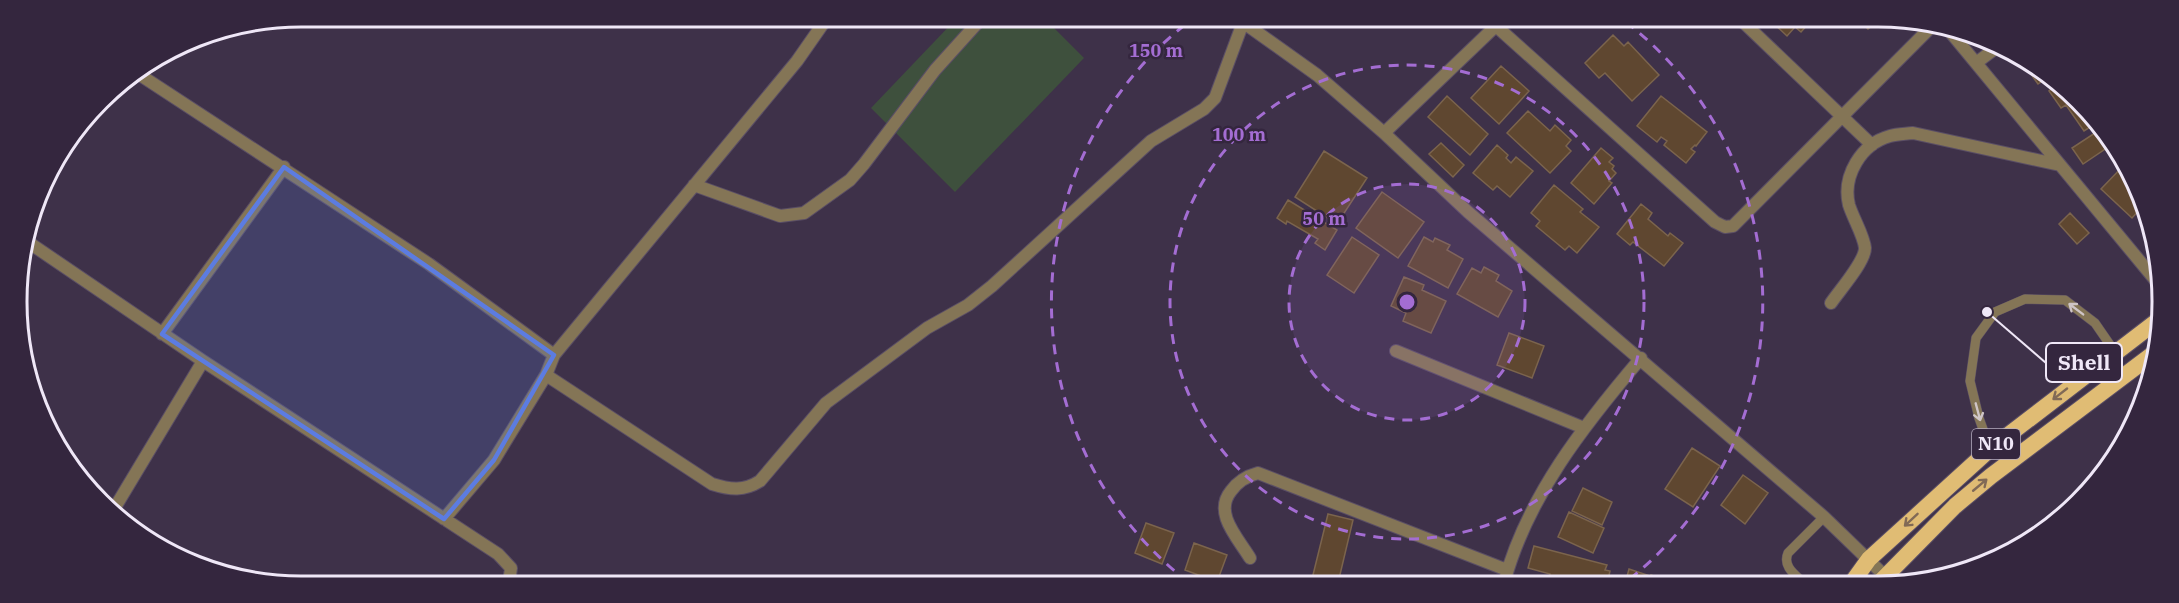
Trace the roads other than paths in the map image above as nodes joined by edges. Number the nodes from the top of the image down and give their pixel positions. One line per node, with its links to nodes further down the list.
1 (821, 27): 18 (street)
2 (974, 27): 18 (street)
3 (1240, 27): 30 (street)
4 (1252, 27): 14 (street)
5 (1495, 27): 14 (street)
6 (1503, 27): 13 (street)
7 (1748, 27): 13 (street)
8 (1927, 31): 13 (street)
9 (1956, 38): 11 (street)
10 (1991, 52): 11 (street)
11 (1976, 63): 16 (street)
12 (143, 77): 17 (street)
13 (1843, 115): 15 (street)
14 (1384, 132): 27 (street)
15 (1872, 145): 16 (street); 21 (street)
16 (2060, 165): 20 (street)
17 (284, 167): 23 (street); 26 (street)
18 (694, 185): 26 (street)
19 (33, 245): 23 (street)
20 (2150, 274)
21 (1831, 303)
22 (2151, 326): 25 (highway, N10)
23 (162, 334): 29 (street)
24 (1396, 351): 31 (street)
25 (2115, 352): 32 (highway, N10, one-way to 32); 32 (lane, one-way to 32)
26 (554, 355): 30 (street)
27 (1641, 358): 31 (street); 34 (street)
28 (2146, 359): 44 (highway, N10, one-way to 28)
29 (203, 362): 33 (street); 35 (street)
30 (546, 375): 35 (street)
31 (1584, 428): 38 (street)
32 (1990, 449): 37 (highway, N10, one-way to 37)
33 (117, 504)
34 (1824, 517): 37 (street); 41 (lane)
35 (444, 519): 39 (street)
36 (1250, 558): 38 (street)
37 (1869, 559): 42 (highway, N10); 43 (street)
38 (1507, 570): 40 (street)
39 (510, 576)
40 (1506, 576)
41 (1797, 576)
42 (1857, 576)
43 (1879, 576)
44 (1886, 576)

